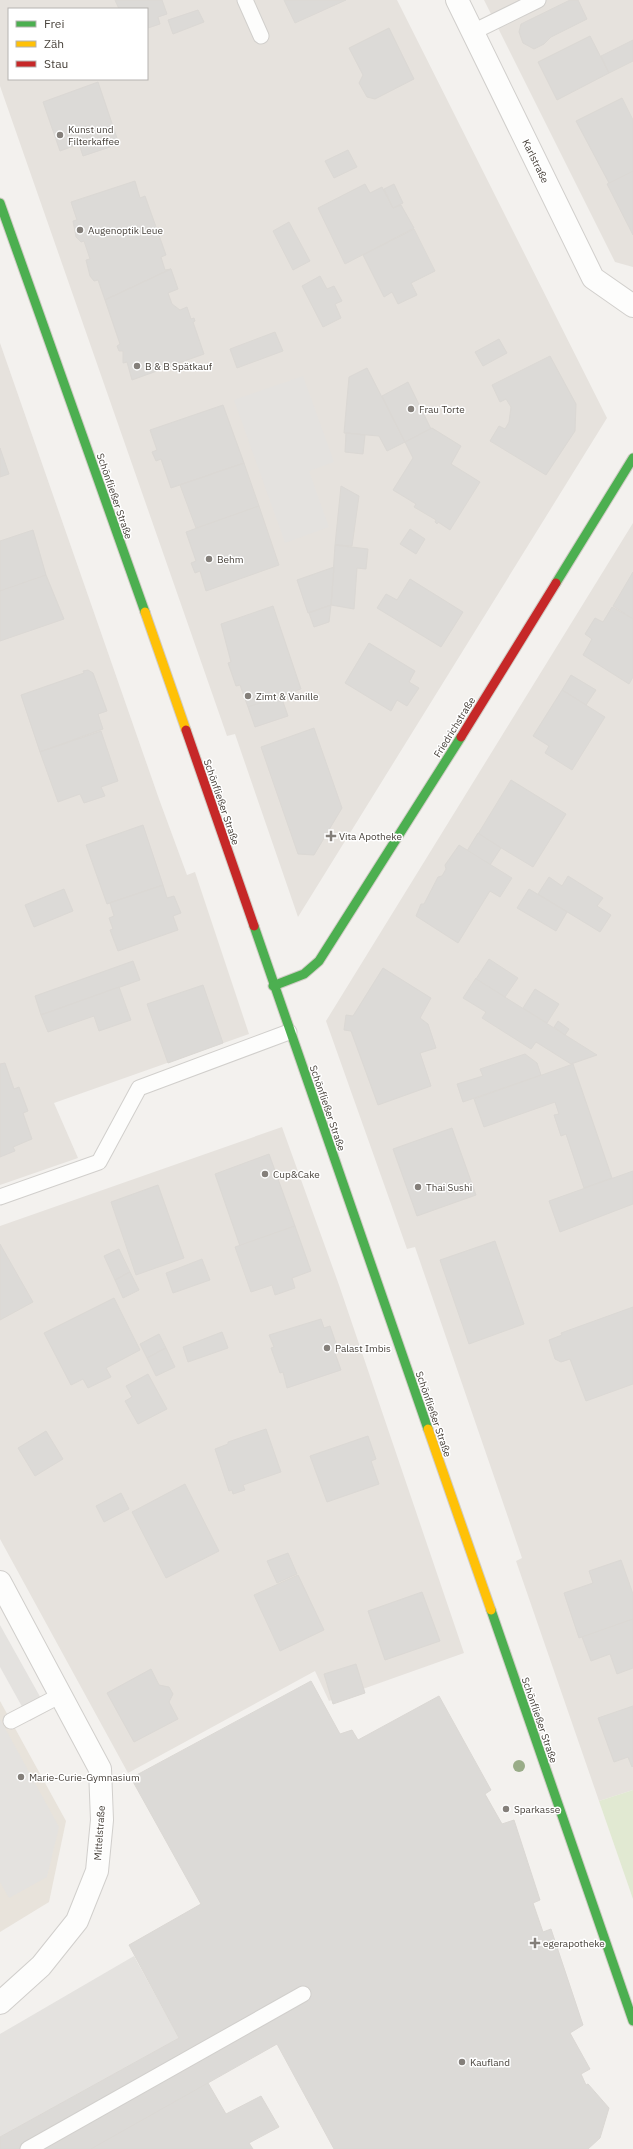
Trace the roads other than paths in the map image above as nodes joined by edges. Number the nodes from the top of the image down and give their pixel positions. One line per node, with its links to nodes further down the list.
1 (246, 0): 5 (lane)
2 (457, 0): 4 (street, Karlstraße)
3 (538, 0): 4 (lane)
4 (473, 32): 7 (street, Karlstraße)
5 (261, 36)
6 (0, 203): 9 (main road, Schönfließer Straße)
7 (633, 306)
8 (633, 458): 9 (main road, Friedrichstraße)
9 (273, 986): 10 (main road, Schönfließer Straße)
10 (289, 1032): 11 (lane); 17 (main road, Schönfließer Straße)
11 (0, 1197)
12 (0, 1582): 13 (street, Mittelstraße)
13 (61, 1695): 14 (lane); 16 (street, Mittelstraße)
14 (11, 1721)
15 (303, 1994): 18 (lane)
16 (0, 2003)
17 (633, 2021)
18 (28, 2149)

